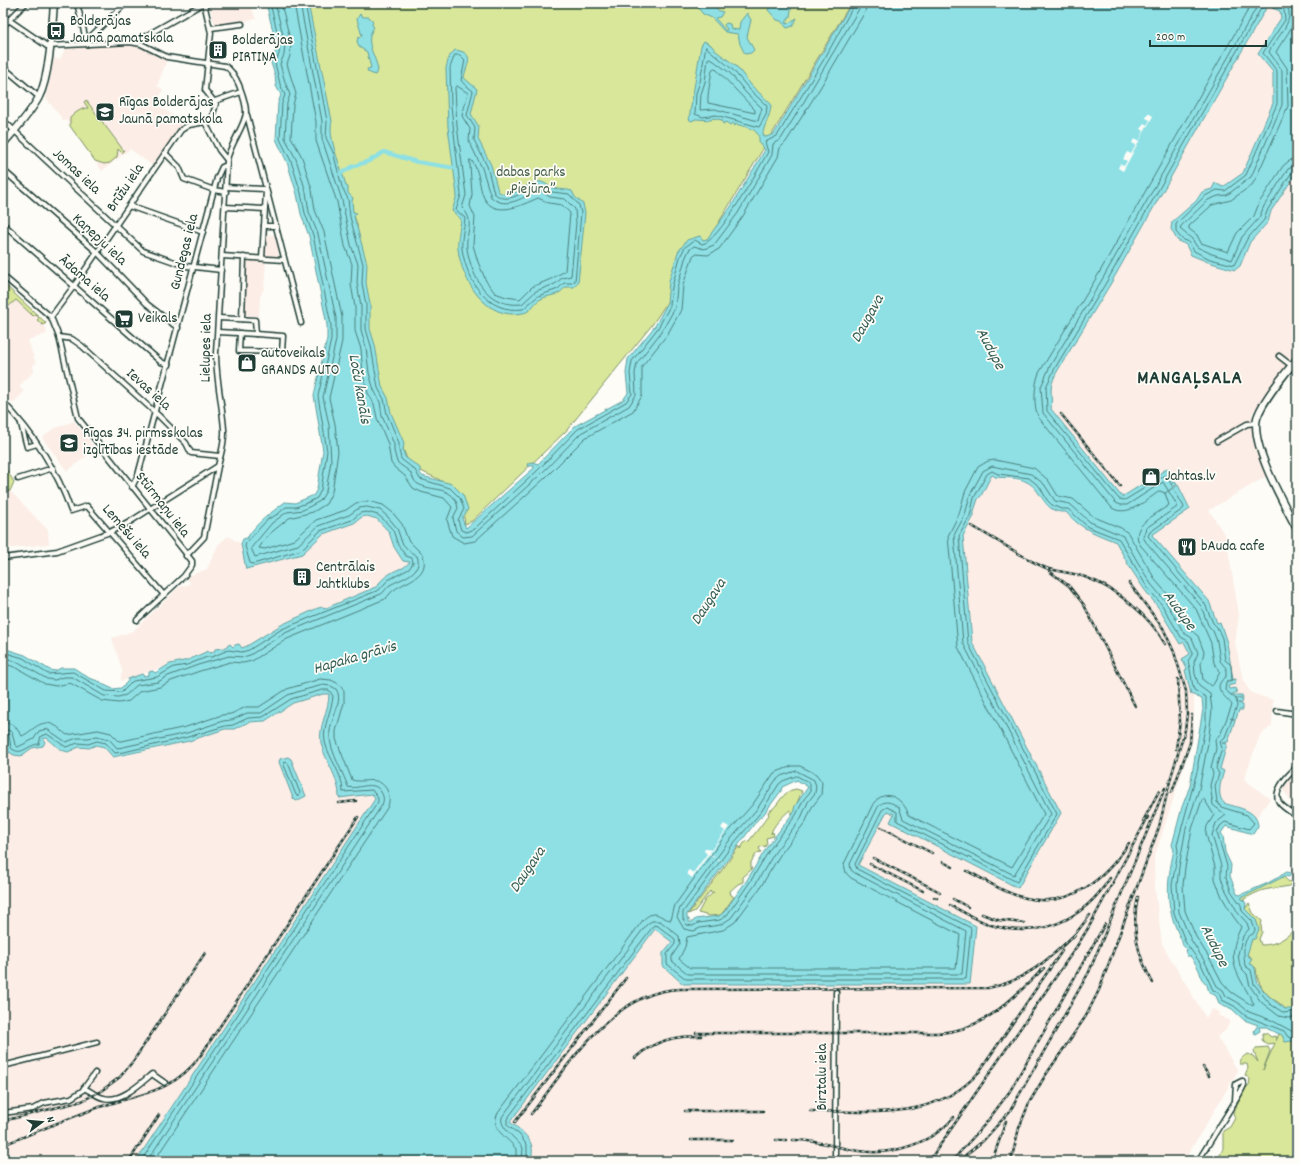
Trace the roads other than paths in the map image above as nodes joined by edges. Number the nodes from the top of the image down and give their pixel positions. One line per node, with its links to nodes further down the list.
1 (26, 3): 7 (street)
2 (54, 3): 13 (main road)
3 (77, 3): 12 (street)
4 (126, 3): 12 (street)
5 (204, 3): 10 (street); 11 (street)
6 (3, 16): 7 (street)
7 (9, 20): 9 (street); 13 (street)
8 (242, 24): 10 (street)
9 (3, 26)
10 (211, 28): 14 (street)
11 (135, 42): 12 (street); 14 (street)
12 (87, 44): 13 (street)
13 (50, 46): 17 (main road)
14 (209, 63): 16 (street); 18 (street)
15 (3, 67): 17 (street)
16 (242, 92): 18 (street); 19 (street)
17 (39, 97): 22 (main road)
18 (215, 101): 21 (street)
19 (247, 113): 25 (street, Lielupes iela); 29 (street)
20 (3, 120): 22 (street, Jomas iela)
21 (206, 122): 24 (street, Brūžu iela); 25 (street)
22 (14, 130): 23 (main road); 35 (street, Jomas iela)
23 (3, 144)
24 (165, 153): 28 (street); 31 (street, Brūžu iela)
25 (227, 163): 27 (street, Lielupes iela); 28 (street, Gundegas iela)
26 (3, 170): 39 (street, Kaņepju iela)
27 (226, 187): 29 (street); 30 (street, Lielupes iela)
28 (214, 190): 30 (street); 38 (street, Gundegas iela)
29 (266, 190): 33 (street); 37 (street)
30 (226, 192): 32 (street, Lielupes iela)
31 (129, 206): 35 (street, Brūžu iela); 38 (street)
32 (225, 207): 33 (street); 40 (street, Lielupes iela)
33 (265, 209): 36 (street)
34 (3, 224): 47 (street, Ādama iela)
35 (116, 225): 39 (street, Brūžu iela); 44 (street, Jomas iela)
36 (264, 226): 37 (street); 42 (street)
37 (276, 226): 43 (street)
38 (203, 232): 44 (street, Gundegas iela)
39 (97, 252): 47 (street, Brūžu iela); 52 (street, Kaņepju iela)
40 (222, 256): 41 (street); 45 (street, Lielupes iela)
41 (244, 257): 42 (street); 50 (street)
42 (262, 258): 43 (street)
43 (284, 260): 51 (street)
44 (194, 268): 45 (street, Jomas iela); 52 (street, Gundegas iela)
45 (221, 270): 49 (street, Lielupes iela)
46 (3, 276): 48 (street, Stūrmaņu iela)
47 (74, 286): 48 (street, Brūžu iela); 59 (street, Ādama iela)
48 (51, 318): 56 (street, Stūrmaņu iela)
49 (219, 318): 50 (street); 53 (street, Lielupes iela)
50 (242, 319): 55 (street)
51 (301, 323)
52 (178, 328): 59 (street, Gundegas iela)
53 (218, 332): 54 (street); 67 (street, Lielupes iela)
54 (240, 334): 55 (street); 55 (street)
55 (256, 334)
56 (58, 337): 62 (street, Ievas iela); 71 (street, Stūrmaņu iela)
57 (1280, 356): 60 (street)
58 (1297, 360): 60 (main road)
59 (169, 365): 62 (street, Gundegas iela)
60 (1292, 366): 64 (main road)
61 (3, 402): 63 (street, Lemešu iela)
62 (156, 412): 67 (street, Ievas iela); 71 (street, Gundegas iela)
63 (20, 422): 66 (street, Lemešu iela); 66 (street)
64 (1256, 423): 65 (street); 73 (main road)
65 (1217, 441)
66 (37, 444): 69 (street, Lemešu iela)
67 (220, 456): 68 (street, Lielupes iela)
68 (218, 466): 72 (street); 76 (street, Lielupes iela)
69 (53, 468): 70 (street); 75 (street, Lemešu iela)
70 (18, 479)
71 (132, 487): 72 (street, Stūrmaņu iela)
72 (149, 509): 75 (street); 76 (street, Stūrmaņu iela)
73 (1295, 521): 74 (main road)
74 (1297, 529)
75 (110, 532): 77 (street); 78 (street, Lemešu iela)
76 (186, 556): 78 (street, Stūrmaņu iela)
77 (3, 558)
78 (164, 595): 79 (street, Stūrmaņu iela)
79 (137, 620)
80 (1277, 711): 81 (street)
81 (1297, 714)
82 (1297, 768): 83 (street)
83 (1297, 816)
84 (836, 992): 92 (street, Birztalu iela)
85 (97, 1042): 86 (street)
86 (3, 1066)
87 (95, 1073): 89 (street)
88 (165, 1083): 89 (street)
89 (84, 1088): 91 (street)
90 (1235, 1100): 93 (street)
91 (3, 1113)
92 (835, 1161)
93 (1198, 1161)

